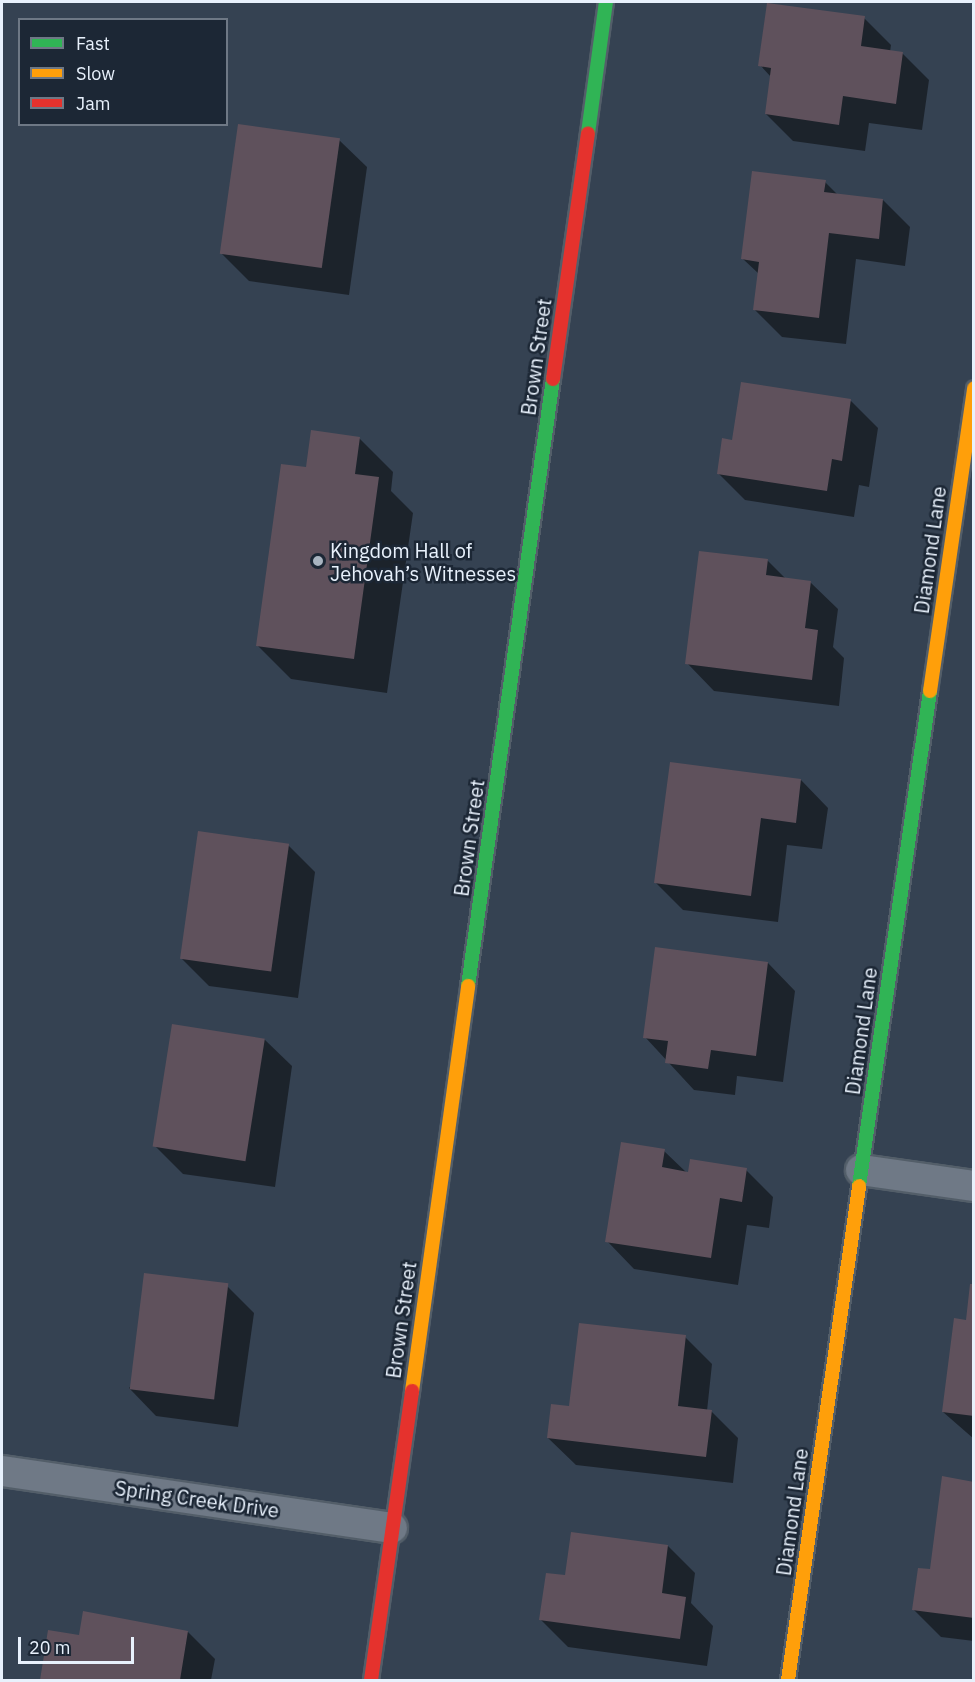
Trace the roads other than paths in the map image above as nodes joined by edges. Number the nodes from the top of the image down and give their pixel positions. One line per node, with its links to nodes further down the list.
1 (606, 2): 6 (main road, Brown Street)
2 (974, 387): 3 (main road, Diamond Lane)
3 (861, 1170): 4 (street); 8 (main road, Diamond Lane)
4 (974, 1186)
5 (2, 1471): 6 (street, Spring Creek Drive)
6 (392, 1528): 7 (main road, Brown Street)
7 (370, 1680)
8 (788, 1680)

